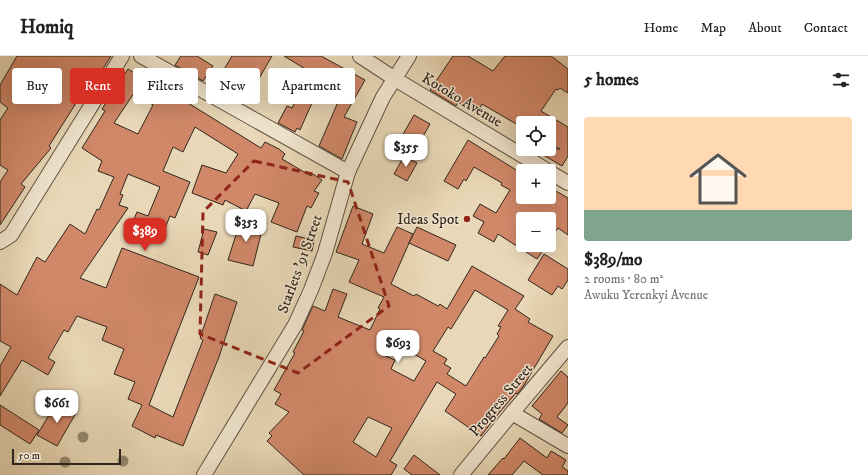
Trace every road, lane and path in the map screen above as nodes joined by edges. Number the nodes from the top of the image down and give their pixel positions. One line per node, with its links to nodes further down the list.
1 (122, 56): 10 (street)
2 (142, 56): 7 (street)
3 (360, 56): 5 (street, Kotoko Avenue)
4 (409, 56): 5 (street, Starlets '91 Street)
5 (395, 79): 6 (street, Kotoko Avenue); 7 (street, Starlets '91 Street)
6 (536, 164)
7 (348, 172): 14 (street, Starlets '91 Street)
8 (556, 176): 9 (street, Kotoko Avenue)
9 (568, 183)
10 (0, 242)
11 (568, 348): 12 (street, Progress Street)
12 (512, 413): 13 (street); 15 (street, Progress Street)
13 (568, 446)
14 (204, 475)
15 (461, 475)

